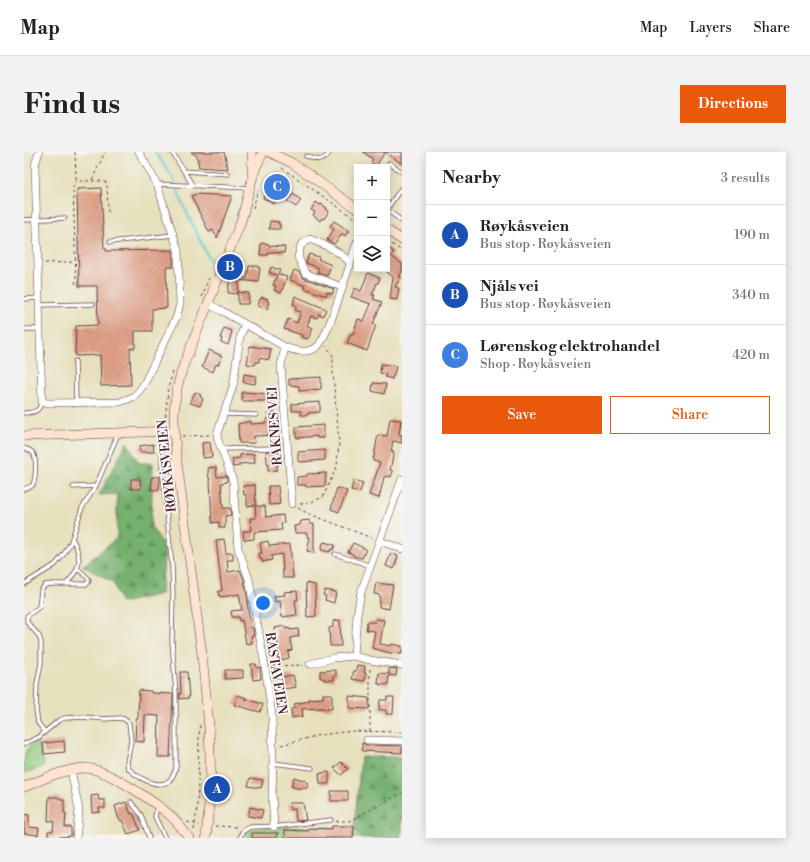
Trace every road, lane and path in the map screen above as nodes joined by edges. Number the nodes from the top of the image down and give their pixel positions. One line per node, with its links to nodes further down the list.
1 (39, 152): 30 (street)
2 (75, 152): 18 (path)
3 (105, 152): 19 (path)
4 (139, 152): 20 (street)
5 (172, 152): 14 (lane)
6 (252, 152): 17 (main road, RØYKÅSVEIEN)
7 (265, 152): 11 (main road); 17 (main road, RØYKÅSVEIEN)
8 (283, 152): 11 (main road)
9 (330, 152): 10 (lane)
10 (306, 156)
11 (292, 163): 25 (main road)
12 (389, 163): 15 (lane)
13 (281, 167): 29 (path)
14 (184, 171): 16 (lane); 21 (lane)
15 (402, 172)
16 (228, 174)
17 (252, 176): 23 (main road, RØYKÅSVEIEN)
18 (76, 181): 19 (path); 40 (path)
19 (92, 181): 26 (path)
20 (157, 184): 21 (lane); 34 (street)
21 (193, 186): 23 (lane)
22 (402, 187): 24 (lane)
23 (250, 188): 48 (main road, RØYKÅSVEIEN)
24 (390, 205)
25 (354, 207)
26 (108, 212)
27 (390, 212): 32 (lane)
28 (65, 218): 30 (lane)
29 (354, 218)
30 (37, 219): 31 (lane); 42 (street)
31 (24, 220)
32 (402, 221)
33 (390, 232): 35 (main road)
34 (174, 235): 36 (lane); 56 (street)
35 (402, 240)
36 (110, 242)
37 (390, 243): 38 (path)
38 (402, 251)
39 (354, 252): 41 (street)
40 (76, 262): 42 (path); 43 (path)
41 (350, 263): 44 (street); 44 (street)
42 (38, 264): 46 (street)
43 (75, 284)
44 (342, 287): 52 (street)
45 (24, 299): 46 (lane)
46 (39, 302): 47 (lane); 50 (street)
47 (93, 304)
48 (208, 304): 49 (street); 62 (main road, RØYKÅSVEIEN)
49 (245, 324): 53 (street); 58 (street)
50 (40, 328): 51 (lane); 55 (street)
51 (24, 329)
52 (321, 342): 53 (street); 72 (path)
53 (285, 347): 72 (street, RAKNES VEI)
54 (75, 361): 56 (lane)
55 (42, 402): 56 (street); 57 (lane)
56 (76, 402)
57 (24, 413)
58 (224, 414): 59 (lane); 63 (street)
59 (257, 415)
60 (162, 432): 61 (main road); 62 (main road); 87 (lane)
61 (119, 433): 64 (main road); 69 (lane)
62 (174, 433): 63 (path); 109 (main road, RØYKÅSVEIEN)
63 (217, 434): 67 (street, RASTAVEIEN)
64 (24, 436)
65 (24, 448): 71 (lane)
66 (278, 448): 67 (lane)
67 (221, 450): 85 (street, RASTAVEIEN)
68 (402, 479): 74 (street)
69 (96, 486): 70 (lane); 73 (lane)
70 (73, 487)
71 (24, 489)
72 (292, 504): 74 (path)
73 (72, 538): 78 (lane); 79 (lane)
74 (380, 541): 75 (street); 77 (street)
75 (402, 549)
76 (335, 554): 77 (lane)
77 (371, 566): 81 (street)
78 (78, 569): 80 (lane); 80 (lane)
79 (24, 584)
80 (67, 584): 87 (lane)
81 (354, 656): 82 (street); 83 (street)
82 (370, 660): 84 (street); 88 (path)
83 (310, 664): 85 (path)
84 (402, 665)
85 (265, 666): 93 (street, RASTAVEIEN)
86 (201, 720): 105 (path)
87 (45, 732): 92 (lane)
88 (370, 732): 89 (path); 90 (path); 93 (path)
89 (402, 732)
90 (367, 740): 91 (street)
91 (402, 741)
92 (24, 744)
93 (272, 747): 94 (street, RASTAVEIEN)
94 (273, 763): 95 (lane); 104 (street, RASTAVEIEN)
95 (312, 768)
96 (71, 770): 97 (main road); 100 (main road); 106 (street)
97 (24, 787)
98 (402, 793): 101 (path)
99 (131, 802): 107 (lane)
100 (157, 805): 105 (main road); 108 (lane)
101 (331, 820): 104 (lane)
102 (212, 826): 103 (path)
103 (250, 827): 104 (lane); 110 (lane)
104 (274, 827)
105 (192, 836)
106 (76, 838)
107 (149, 838)
108 (165, 838)
109 (206, 838)
110 (240, 838)

